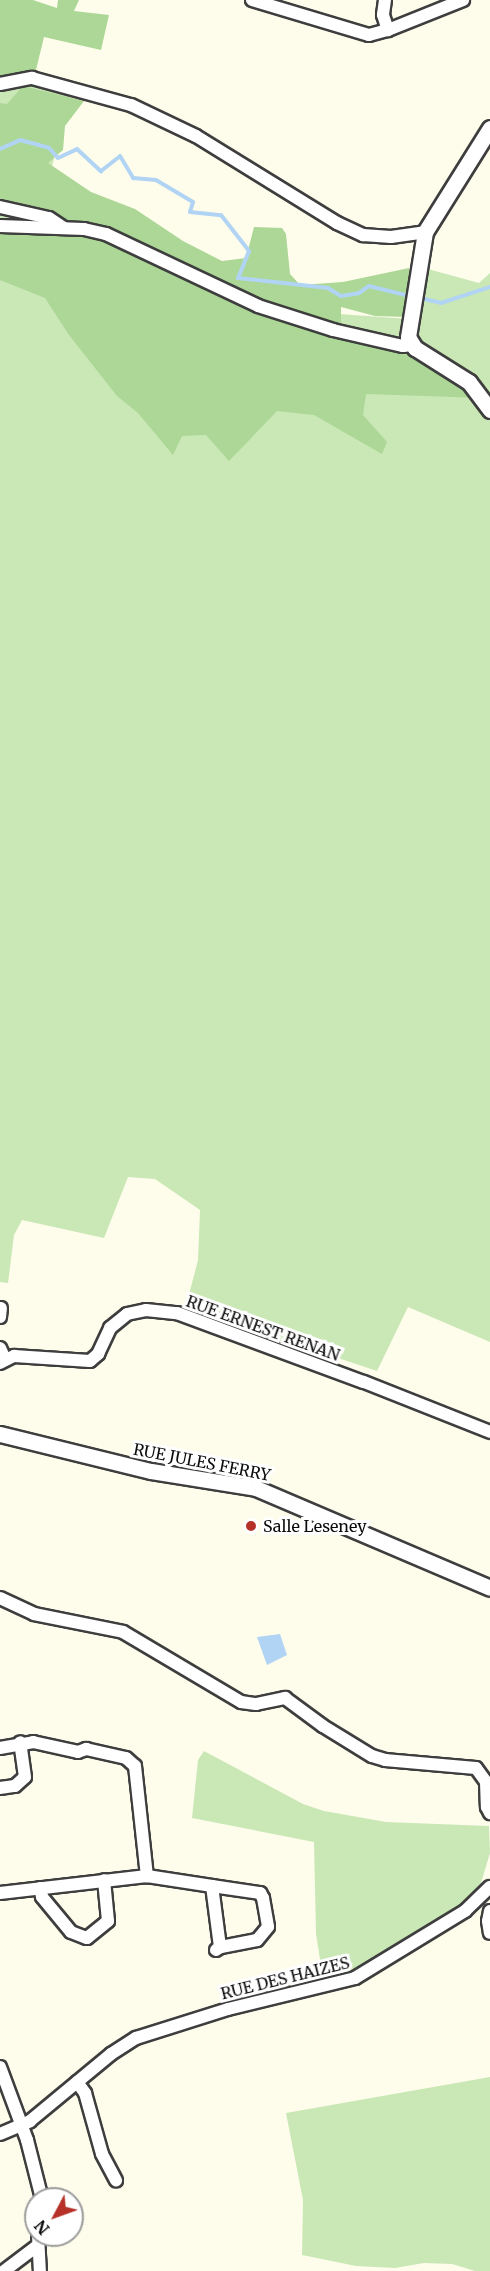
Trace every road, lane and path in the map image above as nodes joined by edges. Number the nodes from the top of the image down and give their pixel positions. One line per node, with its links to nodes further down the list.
1 (252, 0): 4 (street)
2 (385, 0): 4 (street)
3 (463, 0): 4 (street)
4 (388, 30)
5 (0, 84): 10 (street)
6 (490, 128): 10 (street)
7 (0, 207): 9 (street)
8 (0, 226): 9 (street)
9 (65, 228): 11 (street)
10 (425, 232): 11 (street)
11 (412, 345): 12 (street)
12 (490, 410)
13 (2, 1357): 14 (street, RUE ERNEST RENAN)
14 (490, 1432)
15 (0, 1434): 16 (street, RUE JULES FERRY)
16 (490, 1588)
17 (0, 1598): 21 (street)
18 (20, 1742): 19 (street); 20 (street); 22 (street)
19 (0, 1748)
20 (0, 1788)
21 (490, 1813)
22 (147, 1876): 23 (street); 24 (street)
23 (104, 1880): 26 (street); 26 (street)
24 (212, 1886): 24 (street)
25 (490, 1887): 31 (street, RUE DES HAIZES)
26 (40, 1888): 27 (street)
27 (0, 1893)
28 (490, 1911): 29 (street)
29 (490, 1933)
30 (0, 2067): 32 (street)
31 (77, 2082): 32 (street, RUE DES HAIZES); 34 (street)
32 (22, 2127): 33 (street, RUE DES HAIZES); 35 (street)
33 (0, 2134)
34 (116, 2180)
35 (39, 2187)
36 (30, 2247): 38 (street)
37 (38, 2247): 39 (street)
38 (4, 2271)
39 (40, 2271)

